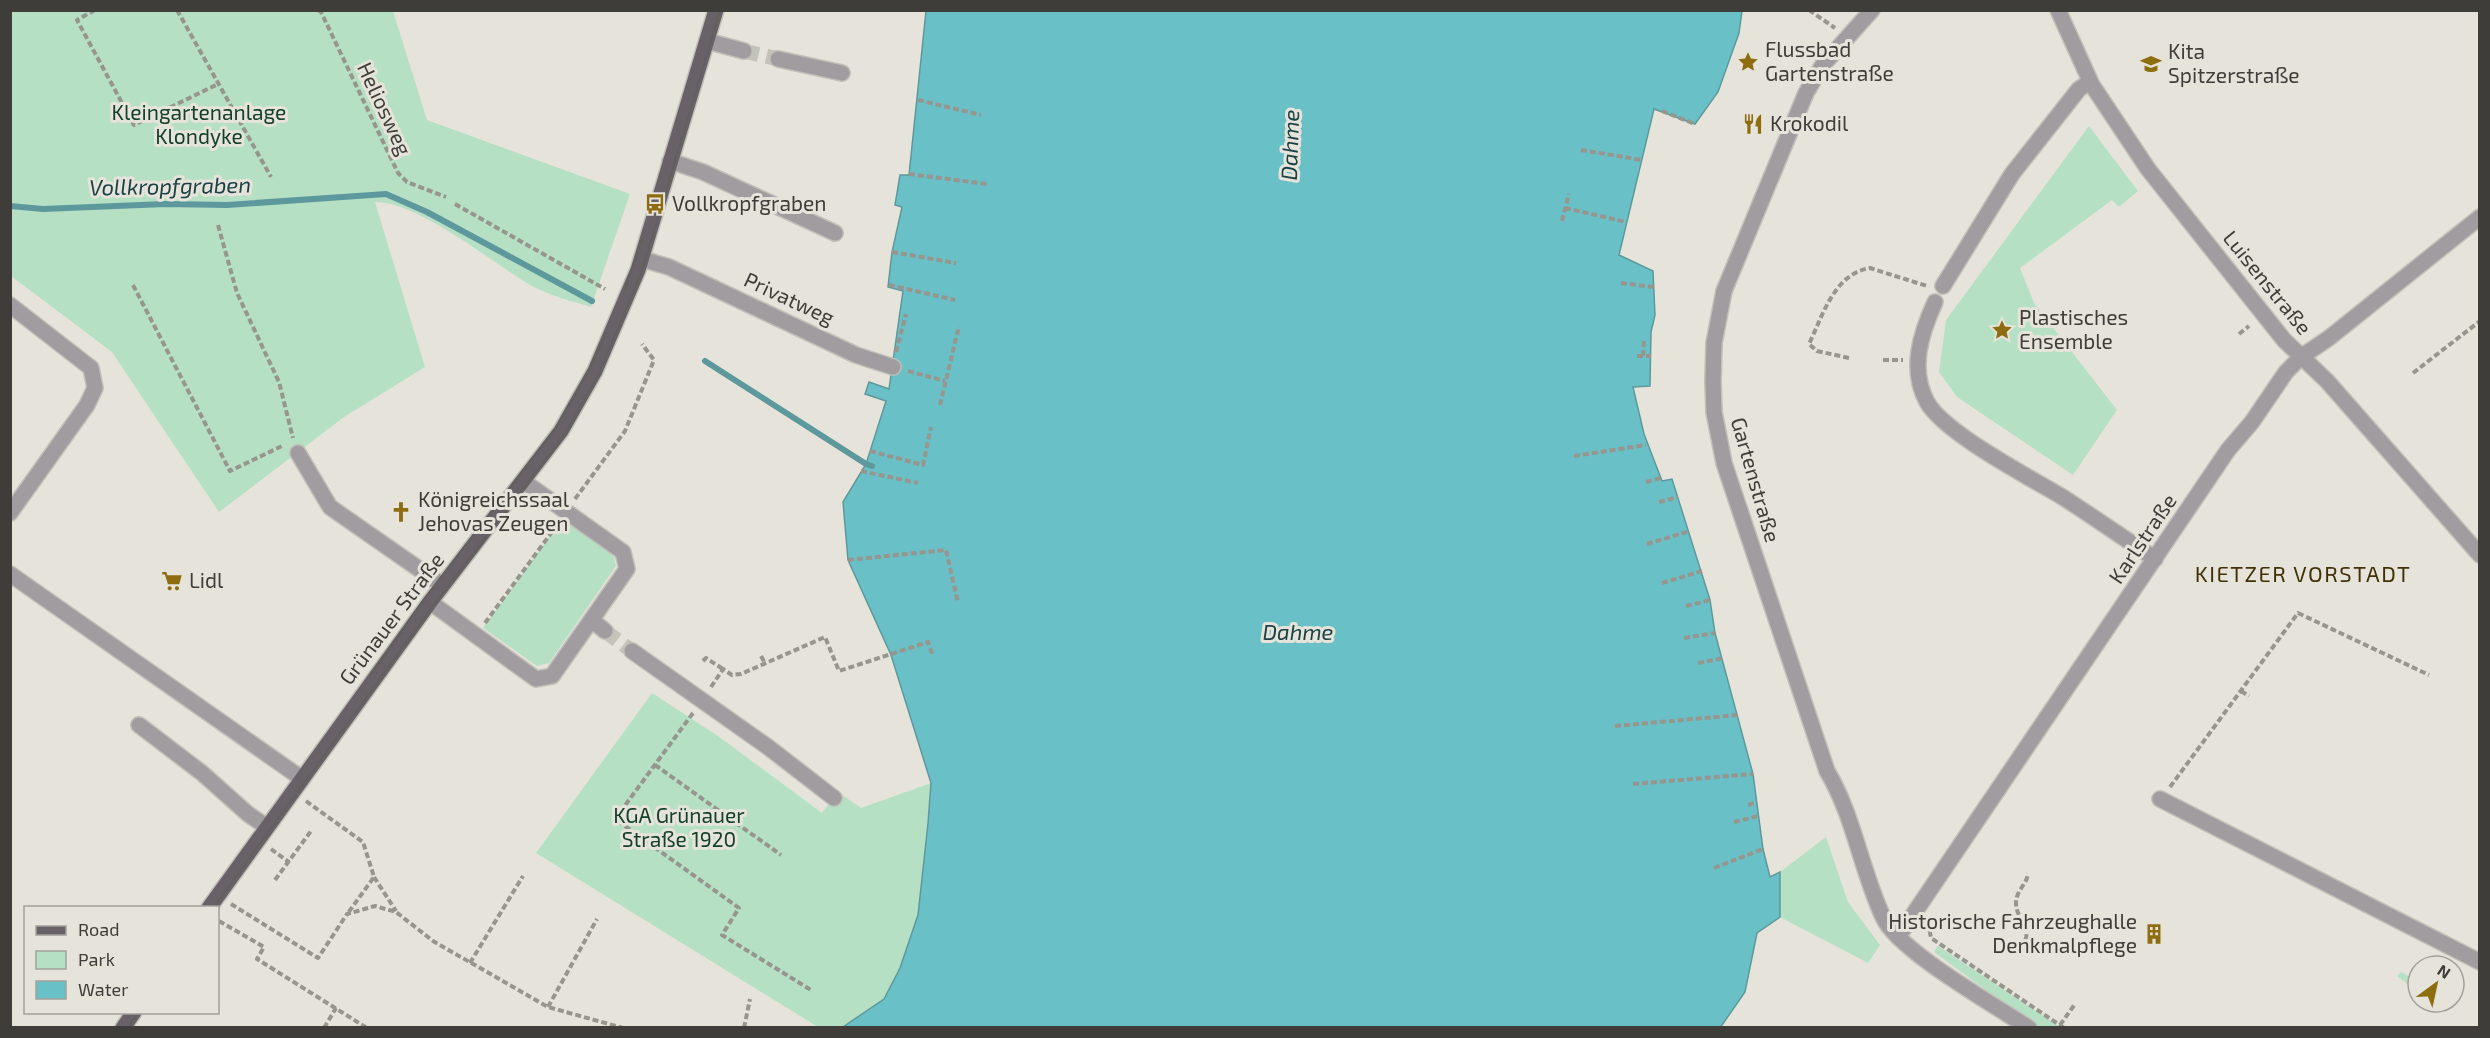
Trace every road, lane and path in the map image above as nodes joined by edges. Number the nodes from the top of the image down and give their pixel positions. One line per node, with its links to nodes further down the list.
1 (95, 10): 16 (path)
2 (177, 10): 16 (path)
3 (716, 10): 11 (main road, Grünauer Straße)
4 (1809, 10): 9 (path)
5 (1872, 10): 138 (street, Gartenstraße)
6 (2058, 10): 15 (street, Luisenstraße)
7 (322, 11): 28 (path, Heliosweg)
8 (1842, 22): 10 (path)
9 (1831, 25)
10 (1830, 35)
11 (707, 41): 12 (street); 23 (main road, Grünauer Straße)
12 (744, 51)
13 (778, 59): 14 (street)
14 (842, 73)
15 (2090, 81): 44 (street); 57 (street, Luisenstraße)
16 (218, 84): 25 (path)
17 (918, 100): 19 (path)
18 (1662, 111): 20 (path)
19 (981, 115)
20 (1695, 124)
21 (1581, 150): 22 (path)
22 (1642, 160)
23 (670, 161): 35 (street); 37 (main road, Grünauer Straße)
24 (909, 174): 26 (path)
25 (271, 177)
26 (987, 184)
27 (1569, 194): 30 (path)
28 (446, 197)
29 (455, 204): 43 (path)
30 (1566, 208): 32 (path); 33 (path)
31 (2480, 217): 57 (street, Karlstraße)
32 (1562, 221)
33 (1626, 222)
34 (218, 225): 67 (path)
35 (835, 233)
36 (892, 252): 38 (path)
37 (642, 258): 59 (street, Privatweg); 71 (main road, Grünauer Straße)
38 (956, 263)
39 (1621, 282): 42 (path)
40 (133, 285): 65 (path)
41 (889, 285): 45 (path)
42 (1654, 287)
43 (605, 289)
44 (1936, 292): 58 (path); 81 (street)
45 (955, 300)
46 (10, 305): 77 (street)
47 (906, 314): 59 (path)
48 (2480, 321): 60 (path)
49 (959, 326): 61 (path)
50 (2249, 326): 51 (path)
51 (2239, 334)
52 (1644, 340): 55 (path)
53 (642, 344): 76 (path)
54 (1637, 356): 55 (path)
55 (1643, 356): 56 (path)
56 (1651, 356)
57 (2301, 357): 80 (street, Luisenstraße); 81 (street, Karlstraße)
58 (1849, 358)
59 (892, 367): 61 (path)
60 (2413, 373)
61 (945, 381): 62 (path)
62 (940, 405)
63 (931, 427): 66 (path)
64 (1646, 445): 68 (path)
65 (283, 446)
66 (870, 451)
67 (298, 453): 86 (street)
68 (1574, 456)
69 (861, 471): 73 (path)
70 (1661, 478): 72 (path)
71 (523, 481): 76 (street); 86 (main road, Grünauer Straße)
72 (1646, 482)
73 (918, 483)
74 (1677, 497): 75 (path)
75 (1659, 502)
76 (566, 512): 92 (path); 92 (street)
77 (10, 513)
78 (1690, 531): 79 (path)
79 (1647, 544)
80 (2480, 555)
81 (2155, 559): 138 (street, Karlstraße)
82 (848, 560): 89 (path)
83 (1702, 571): 85 (path)
84 (11, 574): 111 (street)
85 (1662, 583)
86 (442, 585): 88 (main road, Grünauer Straße)
87 (1710, 600): 90 (path)
88 (430, 602): 92 (street); 111 (main road, Grünauer Straße)
89 (958, 603)
90 (1686, 606)
91 (1715, 633): 93 (path)
92 (476, 636)
93 (1684, 638)
94 (632, 651): 105 (street)
95 (761, 656): 99 (path)
96 (933, 656): 99 (path)
97 (1724, 658): 100 (path)
98 (703, 661): 101 (path)
99 (765, 663): 101 (path)
100 (1698, 663)
101 (723, 669): 105 (path)
102 (2429, 675): 103 (path)
103 (2241, 691): 104 (path); 114 (path)
104 (2249, 696)
105 (702, 700): 109 (path); 113 (street)
106 (1738, 715): 108 (path)
107 (139, 725): 120 (street)
108 (1616, 726)
109 (655, 765): 124 (path); 142 (path)
110 (1753, 774): 112 (path)
111 (301, 778): 120 (main road, Grünauer Straße)
112 (1633, 784)
113 (834, 798)
114 (2160, 799): 140 (street)
115 (1756, 802): 117 (path)
116 (310, 805): 129 (path)
117 (1748, 805)
118 (1758, 816): 119 (path)
119 (1734, 822)
120 (267, 827): 132 (main road, Grünauer Straße)
121 (311, 831): 125 (path)
122 (1762, 849): 126 (path)
123 (273, 851): 125 (path)
124 (781, 855)
125 (289, 862): 130 (path)
126 (1714, 868)
127 (2028, 873): 139 (path)
128 (523, 876): 141 (path)
129 (374, 877): 133 (path); 135 (path)
130 (275, 880)
131 (230, 903): 135 (path)
132 (210, 906)
133 (396, 912): 135 (path); 141 (path)
134 (1926, 912): 148 (path)
135 (347, 914)
136 (597, 919): 145 (path)
137 (219, 921): 146 (path)
138 (1898, 937): 154 (street, Gartenstraße)
139 (2021, 948)
140 (2480, 962)
141 (470, 963): 145 (path)
142 (810, 990)
143 (750, 999): 153 (path)
144 (2075, 1004): 148 (path)
145 (548, 1007): 152 (path)
146 (336, 1008): 150 (path); 151 (path)
147 (133, 1014): 149 (main road)
148 (2062, 1026)
149 (123, 1028)
150 (324, 1028)
151 (367, 1028)
152 (623, 1028)
153 (744, 1028)
154 (2029, 1028)

